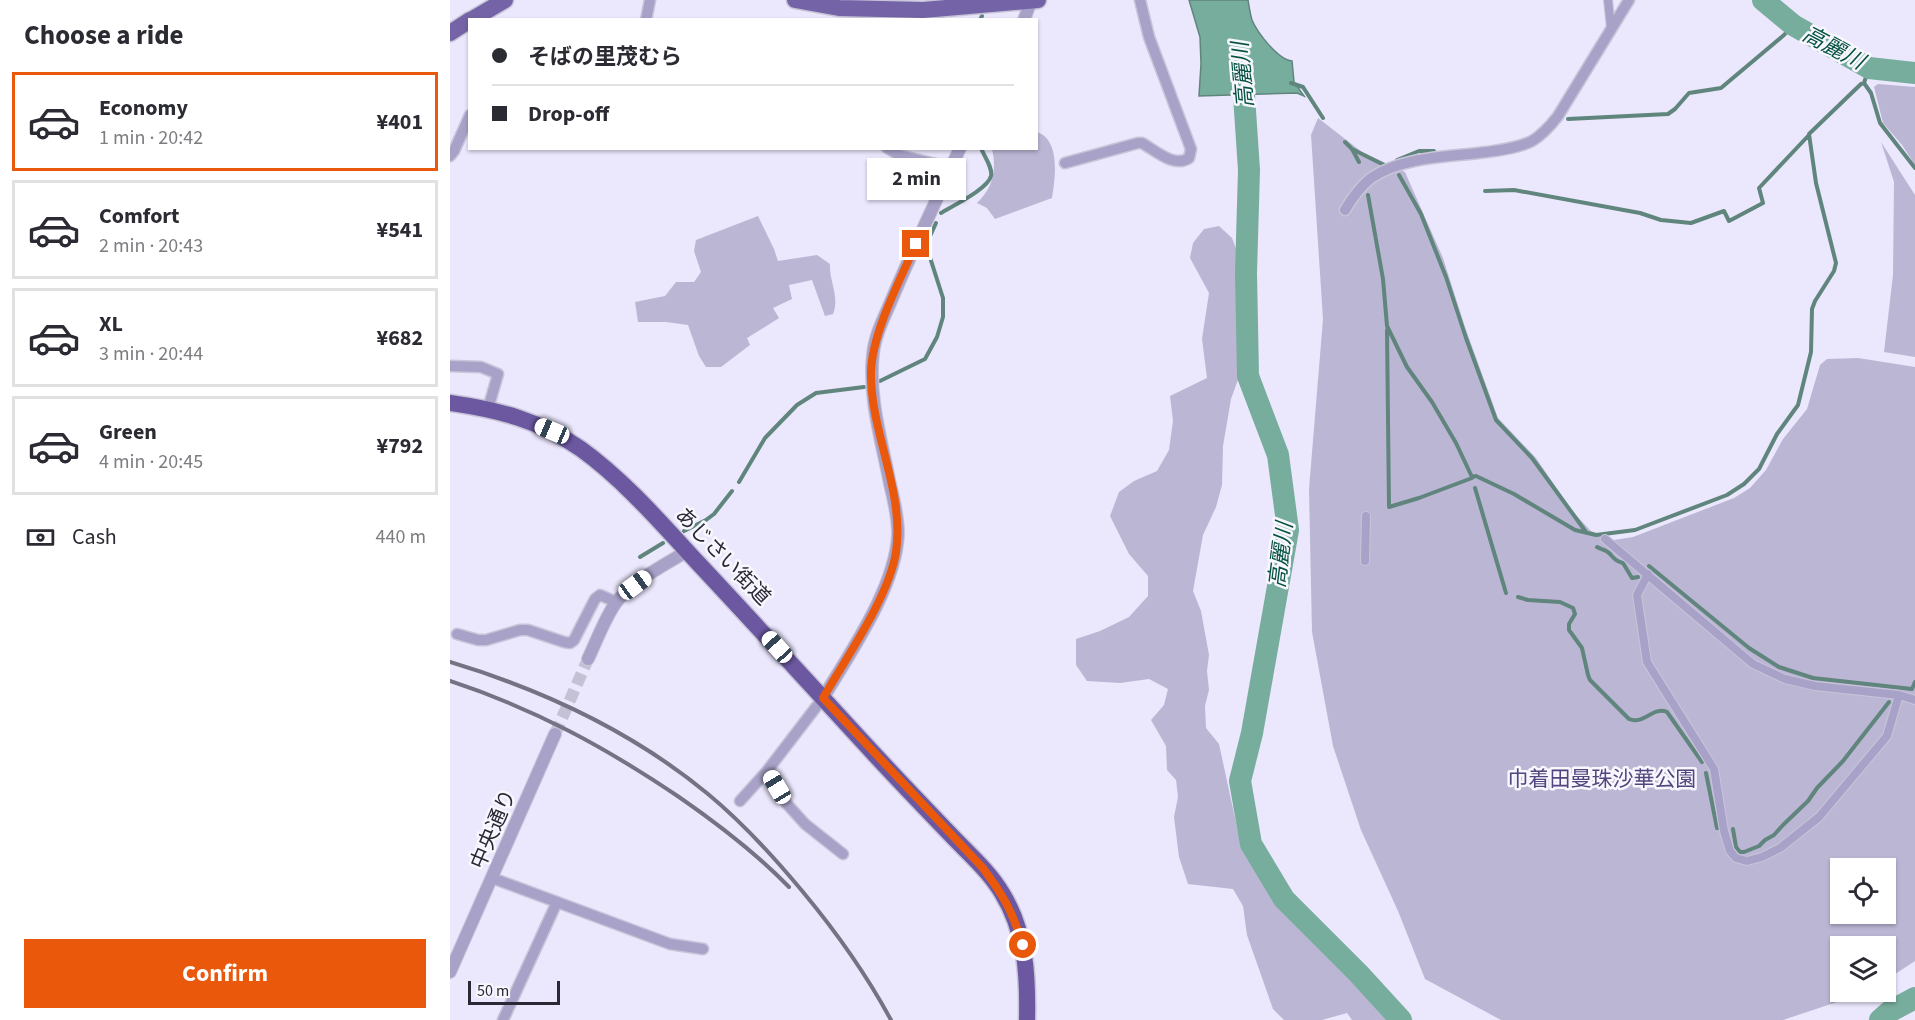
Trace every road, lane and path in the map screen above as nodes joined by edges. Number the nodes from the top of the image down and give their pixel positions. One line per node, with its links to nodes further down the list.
1 (505, 0): 8 (main road)
2 (650, 0): 9 (street)
3 (795, 0): 7 (main road)
4 (1140, 0): 18 (street)
5 (1608, 0): 12 (street)
6 (1629, 0): 12 (street)
7 (1035, 1): 10 (street)
8 (477, 18)
9 (646, 18)
10 (1025, 18)
11 (468, 23): 13 (main road)
12 (1611, 32): 20 (street)
13 (450, 33)
14 (468, 120): 17 (street)
15 (890, 150): 19 (street)
16 (959, 150): 19 (street)
17 (450, 156)
18 (1065, 163)
19 (952, 168): 33 (street)
20 (1345, 210)
21 (450, 366): 23 (street)
22 (450, 403): 23 (highway, あじさい街道)
23 (488, 409): 26 (highway, あじさい街道)
24 (1366, 516): 27 (street)
25 (1605, 539): 28 (street)
26 (687, 551): 29 (street); 33 (highway, あじさい街道)
27 (1365, 561)
28 (1648, 574): 32 (street); 32 (street)
29 (616, 602): 30 (street); 31 (street)
30 (457, 634)
31 (588, 659)
32 (1899, 694): 34 (street)
33 (823, 698): 36 (street); 45 (highway, あじさい街道)
34 (1915, 700)
35 (555, 734): 39 (street, 中央通り)
36 (767, 771): 37 (street); 38 (street)
37 (740, 801)
38 (843, 854)
39 (492, 878): 40 (street); 42 (street, 中央通り)
40 (557, 902): 41 (street); 44 (street)
41 (703, 949)
42 (455, 953): 43 (street, 中央通り)
43 (450, 972)
44 (503, 1020)
45 (1027, 1020)

